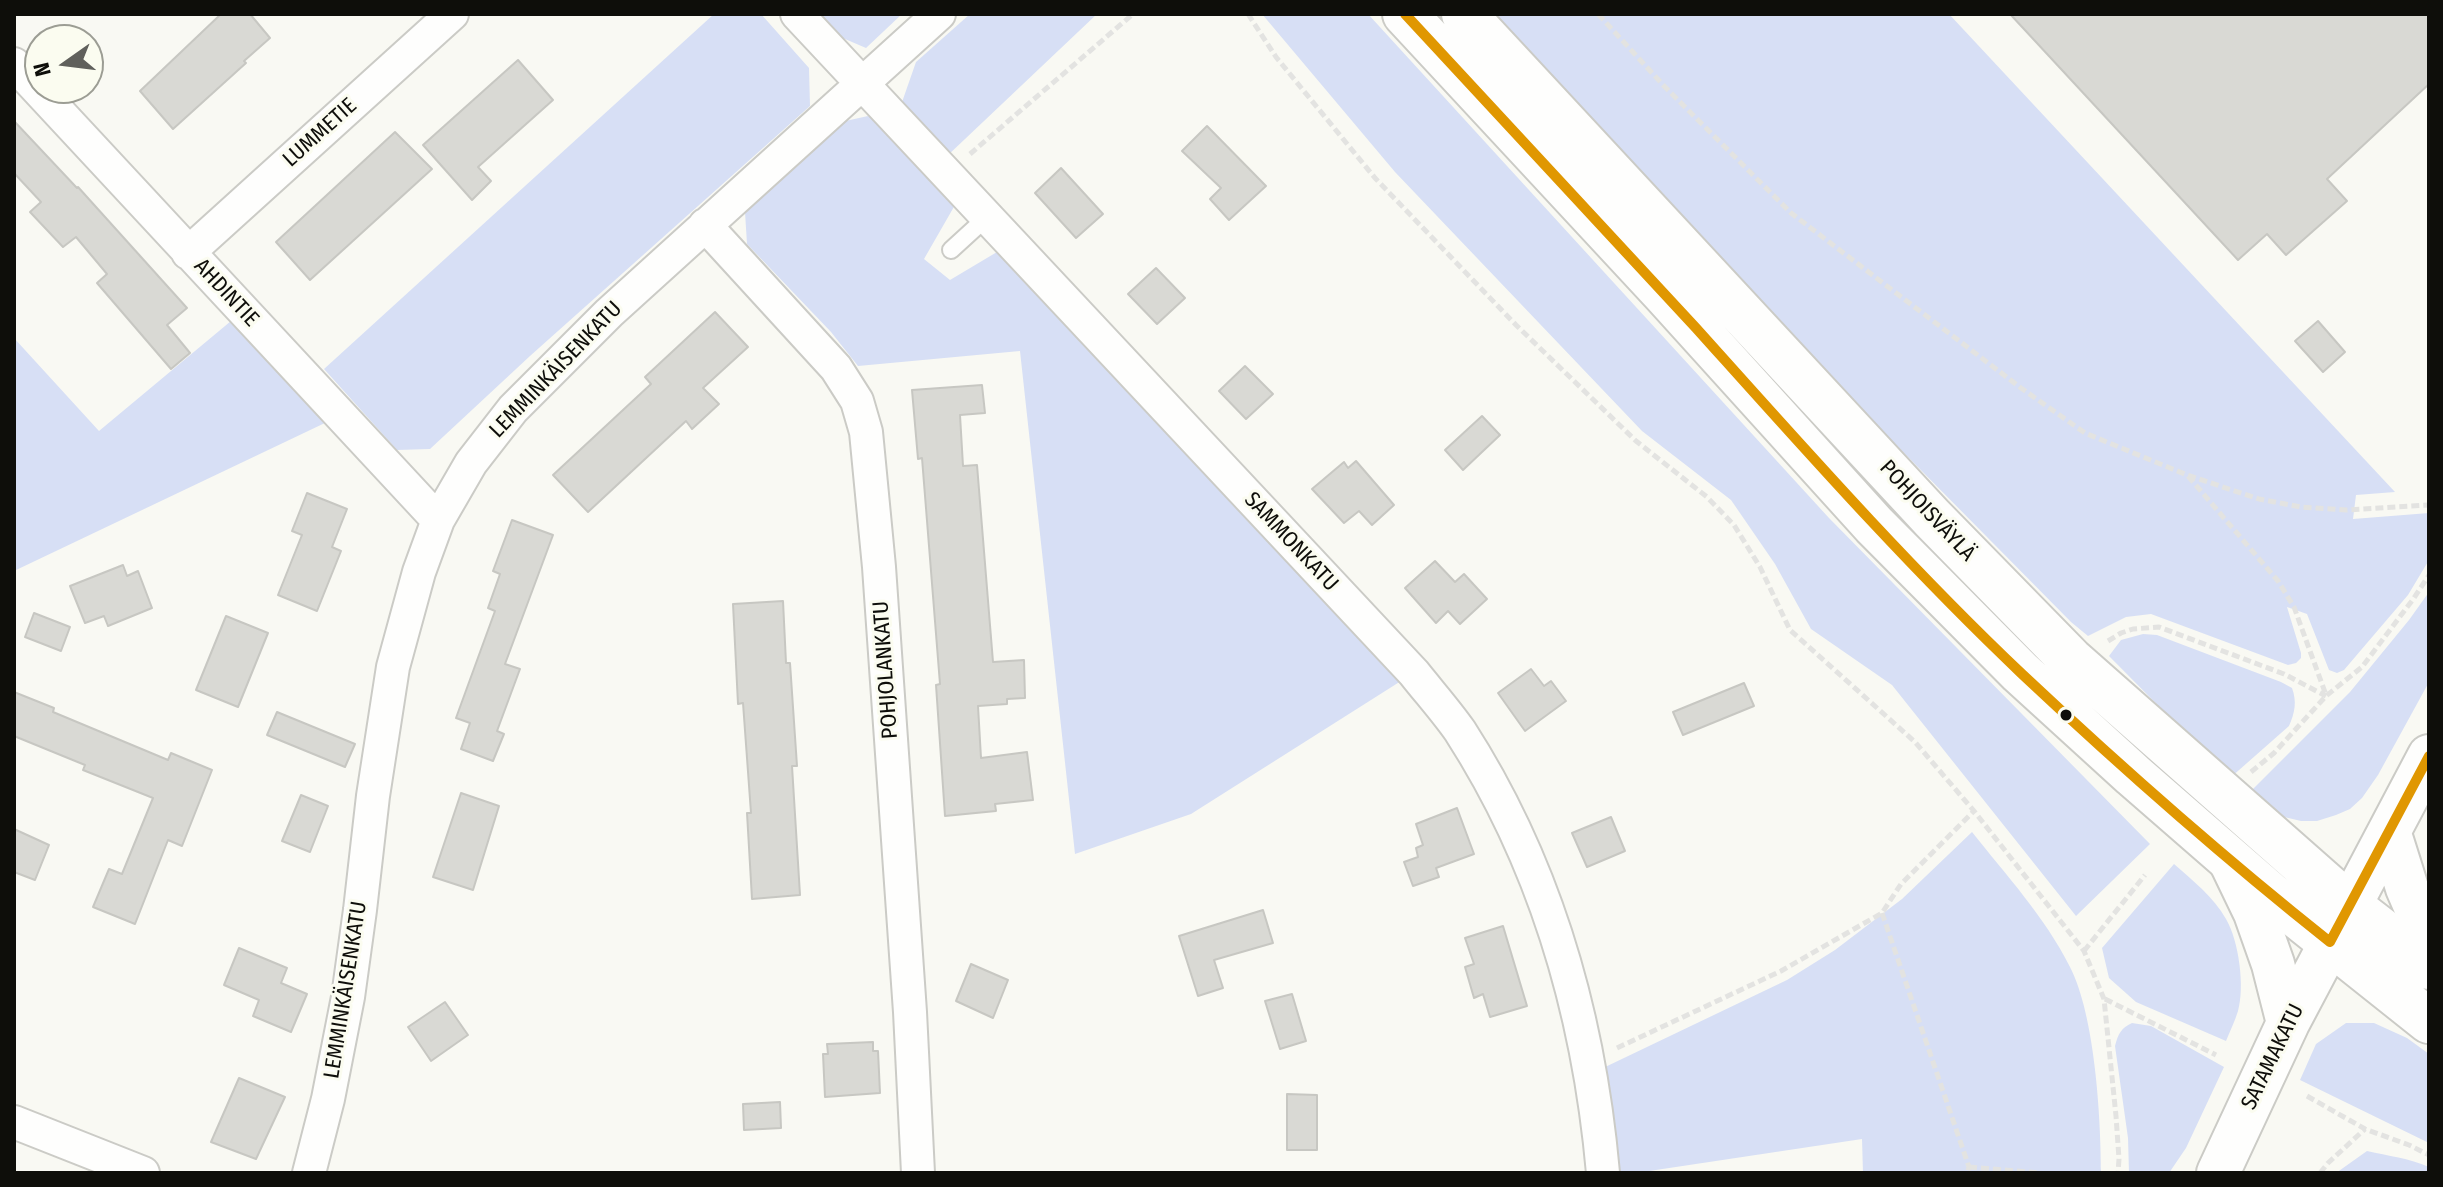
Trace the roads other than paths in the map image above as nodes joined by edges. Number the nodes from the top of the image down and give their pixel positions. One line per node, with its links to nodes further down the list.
1 (452, 14): 11 (street, LUMMETIE)
2 (797, 14): 7 (street, SAMMONKATU)
3 (939, 14): 7 (street, LEMMINKÄISENKATU)
4 (1405, 14): 15 (main road, POHJOISVÄYLÄ)
5 (1464, 14): 16 (main road, POHJOISVÄYLÄ)
6 (14, 64): 11 (street, AHDINTIE)
7 (862, 82): 8 (street, SAMMONKATU); 9 (street, LEMMINKÄISENKATU)
8 (986, 218): 10 (lane); 25 (street, SAMMONKATU)
9 (705, 225): 12 (street, LEMMINKÄISENKATU); 24 (street, POHJOLANKATU)
10 (951, 250)
11 (188, 253): 12 (street, AHDINTIE)
12 (438, 520): 23 (street, LEMMINKÄISENKATU)
13 (2429, 756): 14 (street, SATAMAKATU)
14 (2390, 834): 16 (street, SATAMAKATU); 17 (street)
15 (2229, 858): 16 (main road, POHJOISVÄYLÄ); 20 (street)
16 (2340, 924): 18 (main road, POHJOISVÄYLÄ); 19 (main road, POHJOISVÄYLÄ); 20 (street, SATAMAKATU)
17 (2429, 939)
18 (2429, 967)
19 (2429, 1021)
20 (2288, 1023): 26 (street, SATAMAKATU)
21 (14, 1122): 22 (street)
22 (143, 1173)
23 (309, 1173)
24 (918, 1173)
25 (1603, 1173)
26 (2218, 1173)

